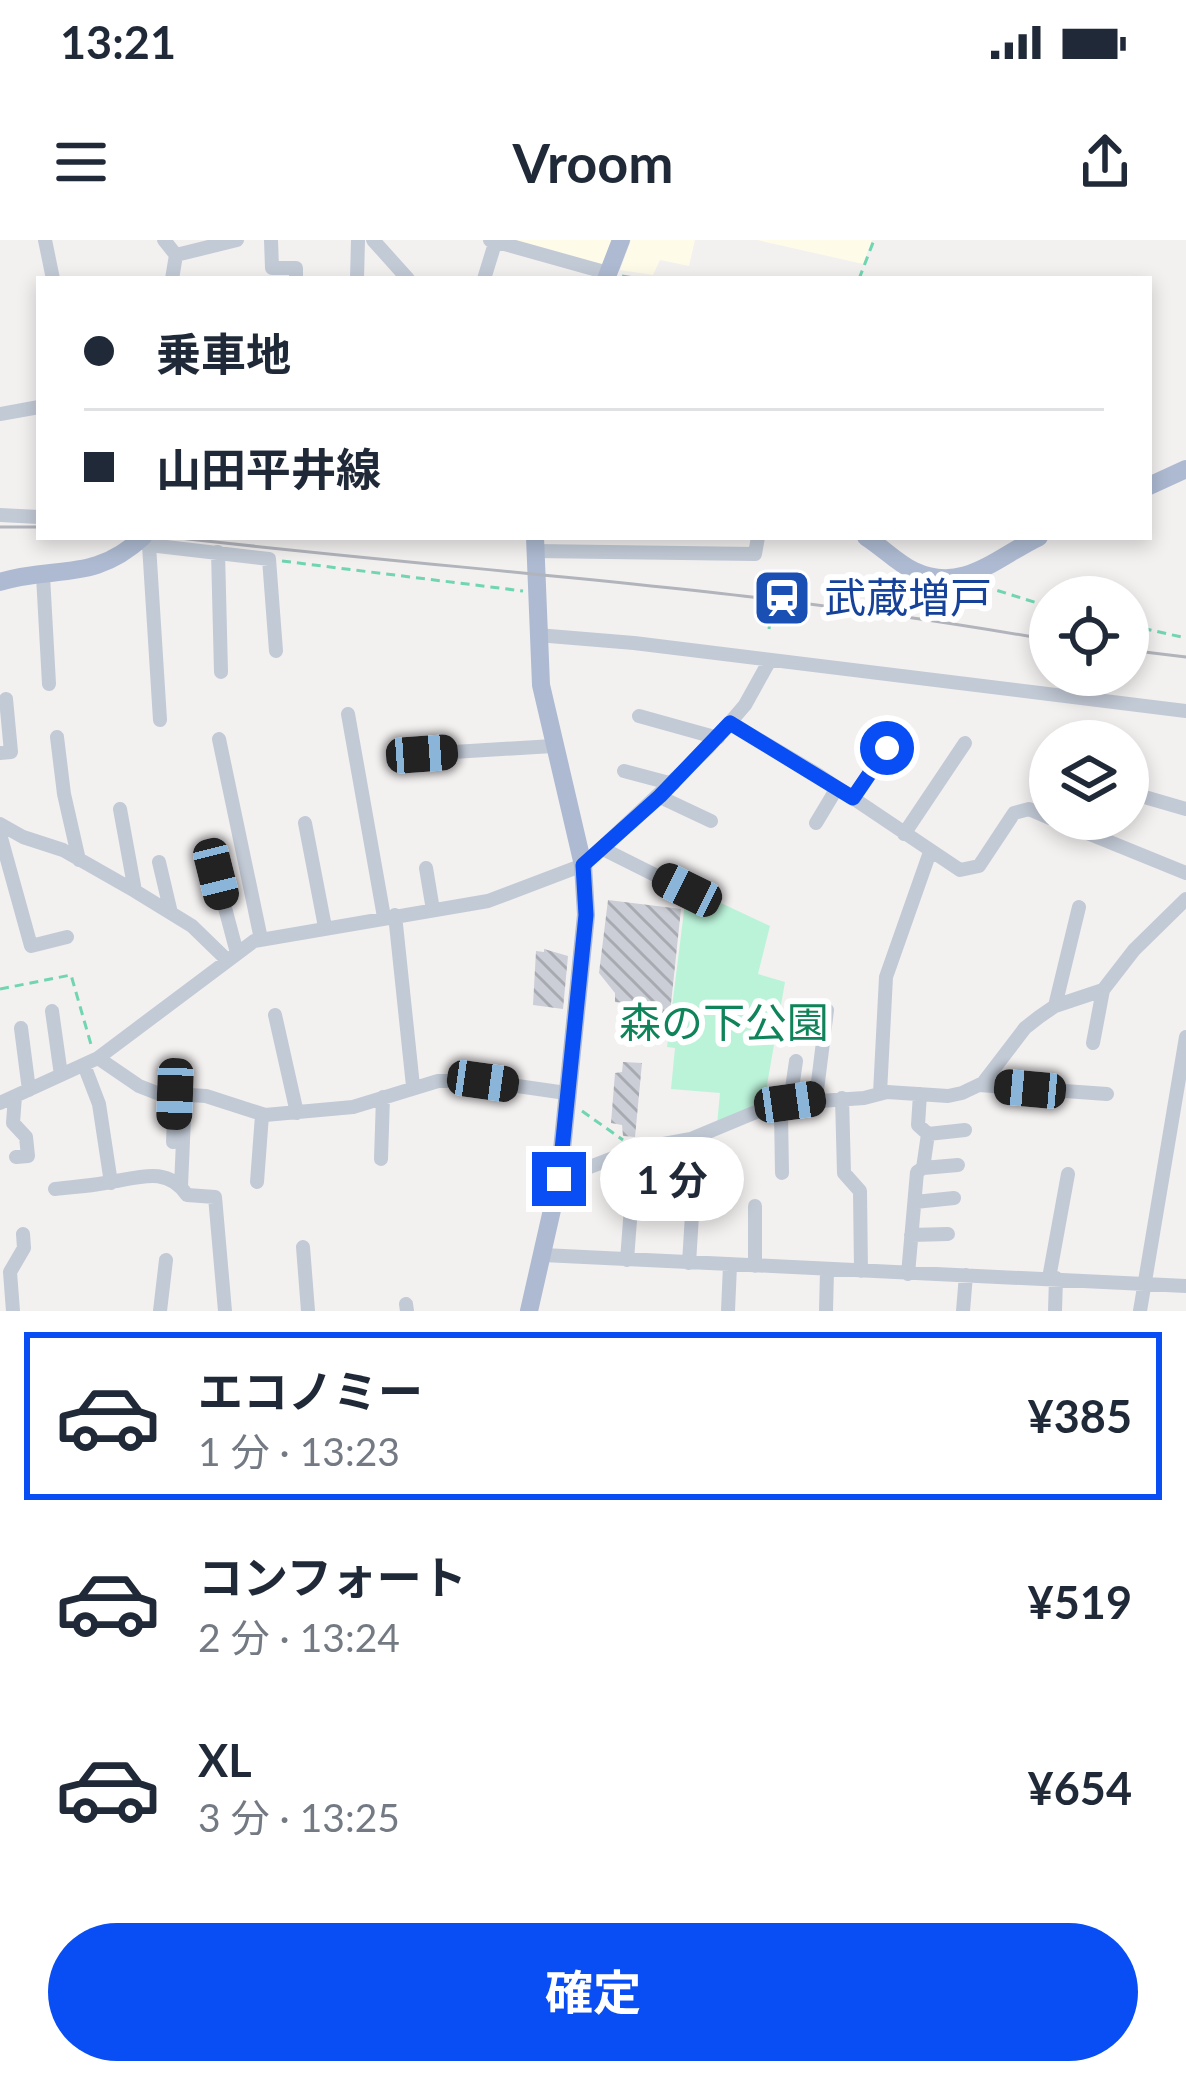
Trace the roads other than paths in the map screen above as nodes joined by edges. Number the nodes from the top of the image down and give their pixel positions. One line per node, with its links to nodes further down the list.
1 (45, 240): 10 (street)
2 (164, 240): 9 (street)
3 (237, 240): 9 (street)
4 (272, 240): 12 (street)
5 (358, 240): 13 (street)
6 (373, 240): 14 (street)
7 (621, 240): 16 (main road)
8 (493, 241): 15 (street); 16 (street)
9 (176, 255): 11 (street)
10 (53, 276)
11 (172, 276)
12 (296, 276)
13 (357, 276)
14 (405, 276)
15 (485, 276)
16 (607, 276)
17 (36, 408): 18 (street)
18 (0, 414)
19 (1186, 469): 20 (main road)
20 (1152, 485)
21 (0, 515): 22 (street)
22 (36, 517)
23 (757, 540): 30 (street)
24 (870, 540): 25 (main road)
25 (1034, 540)
26 (144, 541): 31 (street); 32 (main road); 43 (street)
27 (536, 544): 28 (street); 34 (main road)
28 (584, 544): 29 (street)
29 (633, 544): 30 (street)
30 (681, 545)
31 (218, 552): 35 (street); 37 (street)
32 (43, 576): 33 (main road); 38 (street)
33 (0, 582)
34 (537, 635): 36 (street); 49 (main road)
35 (276, 651)
36 (770, 660): 40 (street); 44 (street)
37 (221, 672)
38 (49, 684)
39 (6, 699): 51 (street)
40 (1186, 711)
41 (348, 714): 83 (street)
42 (638, 716): 46 (street)
43 (160, 720)
44 (730, 723): 46 (street); 55 (street)
45 (56, 737): 71 (street)
46 (718, 737): 54 (street)
47 (219, 739): 86 (street)
48 (965, 743): 67 (street)
49 (554, 746): 52 (street); 73 (main road)
50 (887, 748): 57 (street)
51 (0, 753)
52 (422, 754)
53 (624, 771): 54 (street)
54 (673, 784): 56 (street)
55 (837, 788): 57 (street); 64 (street)
56 (660, 796): 62 (street); 69 (street)
57 (853, 798): 67 (street)
58 (1149, 798): 60 (street)
59 (1029, 808): 70 (street)
60 (1186, 808)
61 (120, 809): 78 (street)
62 (711, 821)
63 (305, 823): 84 (street)
64 (816, 823)
65 (0, 824): 71 (street)
66 (0, 834): 85 (street)
67 (904, 834): 70 (street)
68 (1106, 840): 75 (street)
69 (602, 849): 73 (street); 77 (street)
70 (930, 852): 101 (street)
71 (79, 860): 78 (street)
72 (159, 862): 82 (street)
73 (583, 865): 81 (street); 106 (main road)
74 (425, 868): 81 (street)
75 (1186, 873)
76 (216, 874): 87 (street)
77 (687, 890)
78 (135, 891): 82 (street)
79 (1186, 899): 88 (street)
80 (1078, 907): 89 (street)
81 (433, 910): 83 (street)
82 (171, 913): 87 (street)
83 (390, 916): 84 (street); 100 (street)
84 (326, 927): 86 (street)
85 (68, 937)
86 (261, 939): 87 (street)
87 (232, 956): 97 (street)
88 (1103, 990): 89 (street); 95 (street)
89 (1055, 1006): 99 (street)
90 (827, 1010): 108 (street)
91 (52, 1011): 98 (street)
92 (275, 1015): 111 (street)
93 (21, 1028): 105 (street)
94 (1186, 1037): 147 (street)
95 (1094, 1043)
96 (796, 1061): 110 (street)
97 (91, 1062): 98 (street); 104 (street); 125 (street)
98 (61, 1075): 105 (street)
99 (979, 1085): 102 (street); 103 (street)
100 (413, 1086): 106 (street); 107 (street)
101 (880, 1093): 102 (street); 109 (street)
102 (920, 1094): 114 (street)
103 (1107, 1094)
104 (180, 1095): 112 (street); 116 (street); 126 (street)
105 (14, 1096): 117 (street)
106 (566, 1096): 123 (main road)
107 (383, 1097): 111 (street); 118 (street)
108 (816, 1098): 109 (street); 110 (street)
109 (842, 1099): 143 (street)
110 (783, 1103): 115 (street); 121 (street)
111 (297, 1113): 112 (street)
112 (262, 1114): 124 (street)
113 (965, 1130): 114 (street)
114 (928, 1134): 120 (street)
115 (692, 1139): 123 (street); 139 (street)
116 (173, 1142)
117 (16, 1157)
118 (381, 1159)
119 (958, 1165): 120 (street)
120 (923, 1168): 129 (street)
121 (782, 1173)
122 (1067, 1174): 146 (street)
123 (559, 1179): 136 (main road)
124 (257, 1182)
125 (111, 1183): 126 (street); 127 (street)
126 (181, 1186): 151 (street)
127 (55, 1189)
128 (954, 1198): 129 (street)
129 (915, 1202): 134 (street)
130 (755, 1206): 141 (street)
131 (632, 1207): 138 (street)
132 (23, 1234): 149 (street)
133 (948, 1234): 134 (street)
134 (911, 1235): 144 (street)
135 (303, 1247): 152 (street)
136 (543, 1256): 138 (street); 153 (main road)
137 (166, 1260): 150 (street)
138 (627, 1260): 139 (street)
139 (688, 1263): 140 (street)
140 (730, 1265): 141 (street); 154 (street)
141 (754, 1266): 142 (street)
142 (827, 1270): 143 (street); 155 (street)
143 (861, 1271): 144 (street)
144 (908, 1274): 145 (street)
145 (967, 1275): 146 (street); 156 (street)
146 (1052, 1278): 147 (street); 157 (street)
147 (1144, 1282): 148 (street); 158 (street)
148 (1186, 1286)
149 (13, 1311)
150 (160, 1311)
151 (225, 1311)
152 (308, 1311)
153 (529, 1311)
154 (728, 1311)
155 (826, 1311)
156 (963, 1311)
157 (1055, 1311)
158 (1140, 1311)

